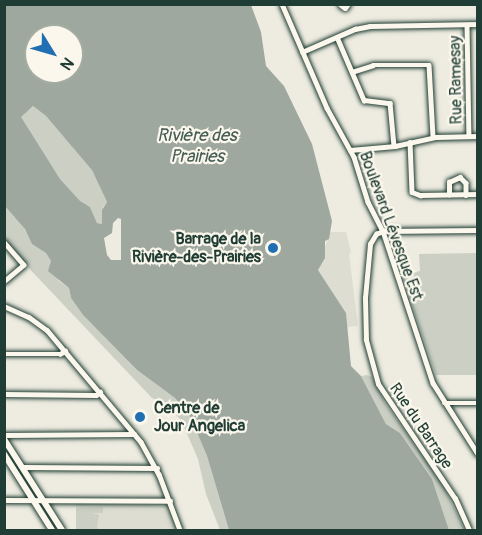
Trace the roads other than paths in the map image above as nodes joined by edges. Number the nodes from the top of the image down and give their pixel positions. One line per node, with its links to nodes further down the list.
1 (282, 4): 7 (street, Boulevard Lévesque Est)
2 (340, 4): 3 (street)
3 (348, 4)
4 (468, 24): 5 (street); 6 (street); 9 (street, Rue Ramesay)
5 (477, 24)
6 (337, 37): 7 (street); 8 (street)
7 (302, 52): 14 (street, Boulevard Lévesque Est)
8 (352, 72): 11 (street); 13 (street)
9 (469, 136): 10 (street); 11 (street)
10 (477, 136)
11 (433, 137): 12 (street)
12 (410, 142): 13 (street); 16 (street)
13 (393, 146): 14 (street)
14 (350, 150): 19 (street, Boulevard Lévesque Est)
15 (477, 194): 17 (street)
16 (449, 195): 17 (street); 17 (street)
17 (466, 195)
18 (477, 230): 19 (street)
19 (383, 231): 28 (street, Boulevard Lévesque Est); 42 (street, Rue du Barrage)
20 (4, 242): 21 (street)
21 (4, 282)
22 (6, 306): 23 (street); 24 (street)
23 (4, 314)
24 (65, 351): 25 (street); 26 (street)
25 (4, 354)
26 (100, 392): 27 (street); 30 (street)
27 (4, 394)
28 (444, 403): 29 (street); 33 (street, Boulevard Lévesque Est)
29 (477, 403)
30 (134, 434): 31 (street); 37 (street)
31 (4, 437): 35 (main road)
32 (4, 454): 34 (main road)
33 (477, 454)
34 (13, 467): 36 (street); 39 (main road)
35 (23, 467): 37 (street); 40 (main road)
36 (4, 468)
37 (157, 468): 41 (street)
38 (4, 500): 39 (street)
39 (35, 500): 40 (street); 43 (main road)
40 (45, 500): 41 (street); 44 (main road)
41 (170, 501): 45 (street)
42 (469, 530)
43 (52, 531)
44 (62, 531)
45 (180, 531)

